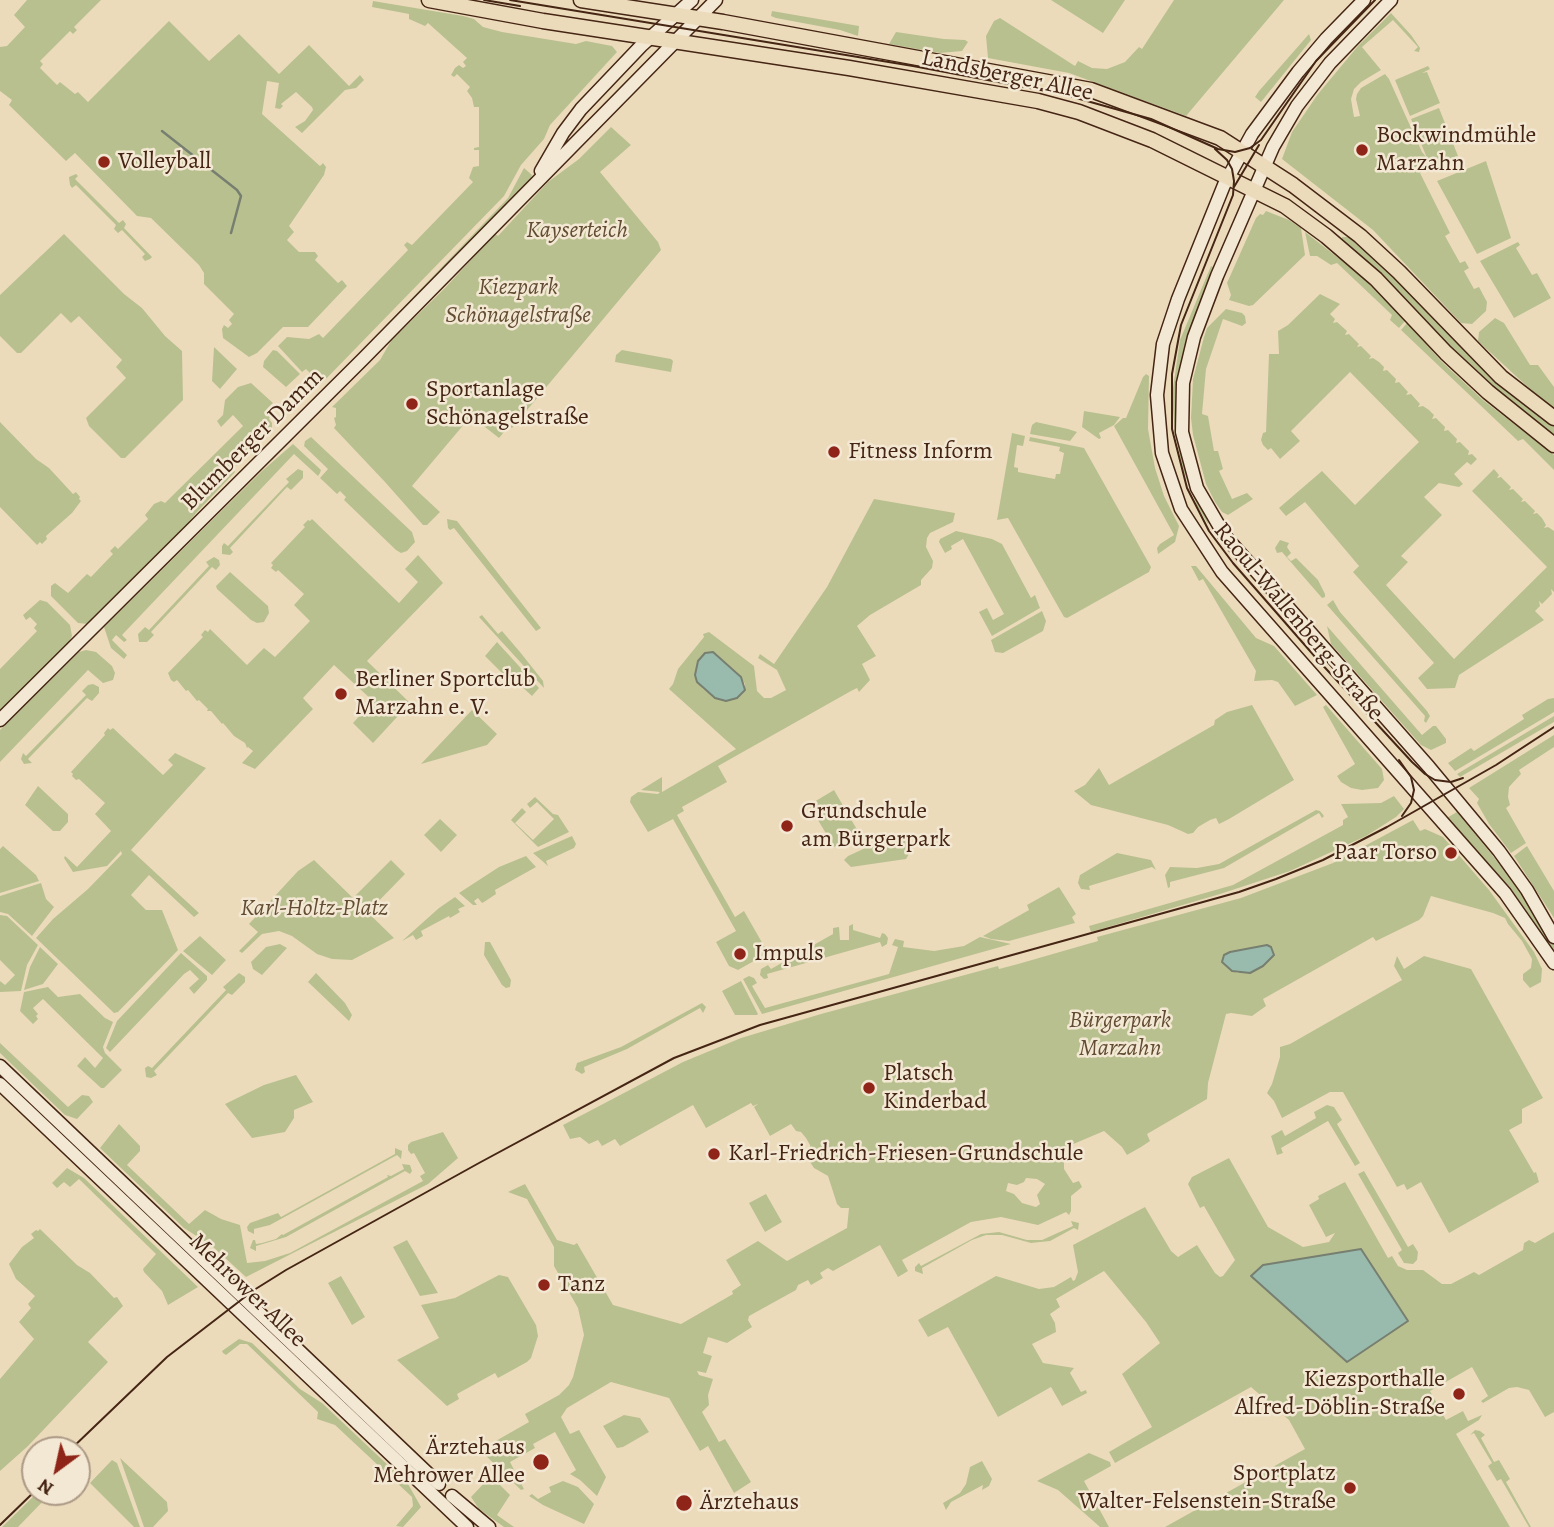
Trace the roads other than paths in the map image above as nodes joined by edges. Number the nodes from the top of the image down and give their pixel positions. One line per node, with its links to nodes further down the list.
1 (429, 0): 9 (main road, Landsberger Allee)
2 (581, 0): 7 (main road, Landsberger Allee)
3 (692, 0): 7 (main road, Blumberger Damm)
4 (716, 0): 8 (main road, Blumberger Damm)
5 (1364, 0): 11 (main road, Raoul-Wallenberg-Straße)
6 (1391, 0): 12 (main road, Raoul-Wallenberg-Straße)
7 (677, 15): 8 (main road, Landsberger Allee); 9 (main road, Blumberger Damm)
8 (698, 18): 10 (main road, Blumberger Damm); 11 (main road, Landsberger Allee)
9 (650, 38): 10 (main road, Landsberger Allee); 14 (main road, Blumberger Damm)
10 (676, 42): 13 (main road, Landsberger Allee); 14 (main road, Blumberger Damm)
11 (1241, 152): 12 (main road, Landsberger Allee); 13 (main road, Raoul-Wallenberg-Straße)
12 (1265, 167): 15 (main road, Raoul-Wallenberg-Straße); 16 (main road, Landsberger Allee)
13 (1228, 178): 15 (main road, Landsberger Allee); 22 (main road, Raoul-Wallenberg-Straße)
14 (532, 186): 20 (main road, Blumberger Damm)
15 (1255, 190): 17 (main road, Landsberger Allee); 21 (main road, Raoul-Wallenberg-Straße)
16 (1339, 219): 17 (main road); 18 (main road, Landsberger Allee)
17 (1326, 236): 19 (main road, Landsberger Allee)
18 (1554, 418)
19 (1554, 445)
20 (0, 720)
21 (1554, 937)
22 (1554, 963)
23 (0, 1066): 25 (main road, Mehrower Allee)
24 (0, 1084): 27 (main road, Mehrower Allee)
25 (439, 1484)
26 (452, 1496): 28 (main road)
27 (467, 1527)
28 (489, 1527)

